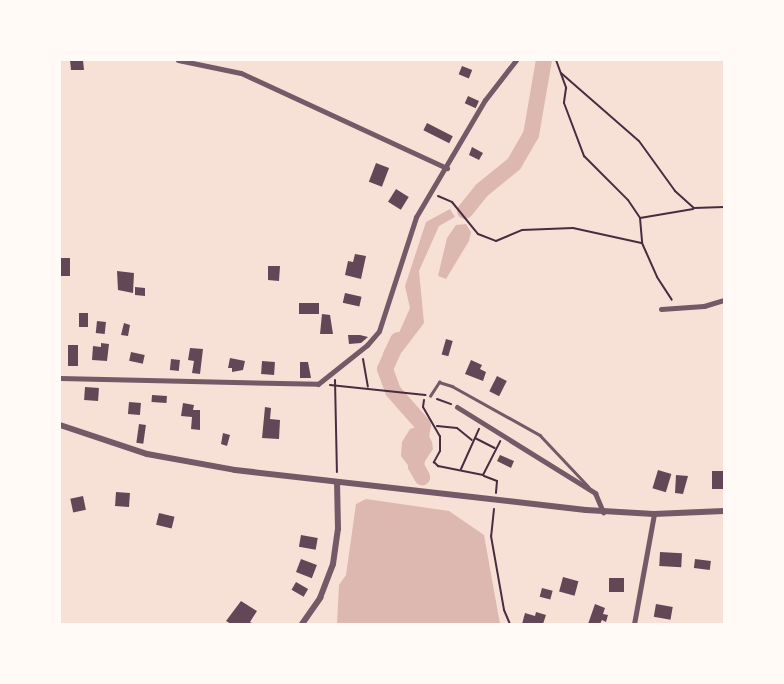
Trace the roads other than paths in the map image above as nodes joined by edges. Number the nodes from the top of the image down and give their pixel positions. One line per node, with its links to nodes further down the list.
1 (178, 60): 3 (street)
2 (516, 60): 3 (street)
3 (447, 167): 6 (street)
4 (724, 300): 5 (street)
5 (661, 309)
6 (60, 378)
7 (427, 395): 11 (lane)
8 (457, 407): 11 (street)
9 (60, 425): 10 (street)
10 (337, 482): 13 (street); 15 (street)
11 (595, 492): 13 (street)
12 (724, 511): 14 (street)
13 (603, 512): 14 (street)
14 (654, 514): 16 (street)
15 (302, 625)
16 (634, 625)

